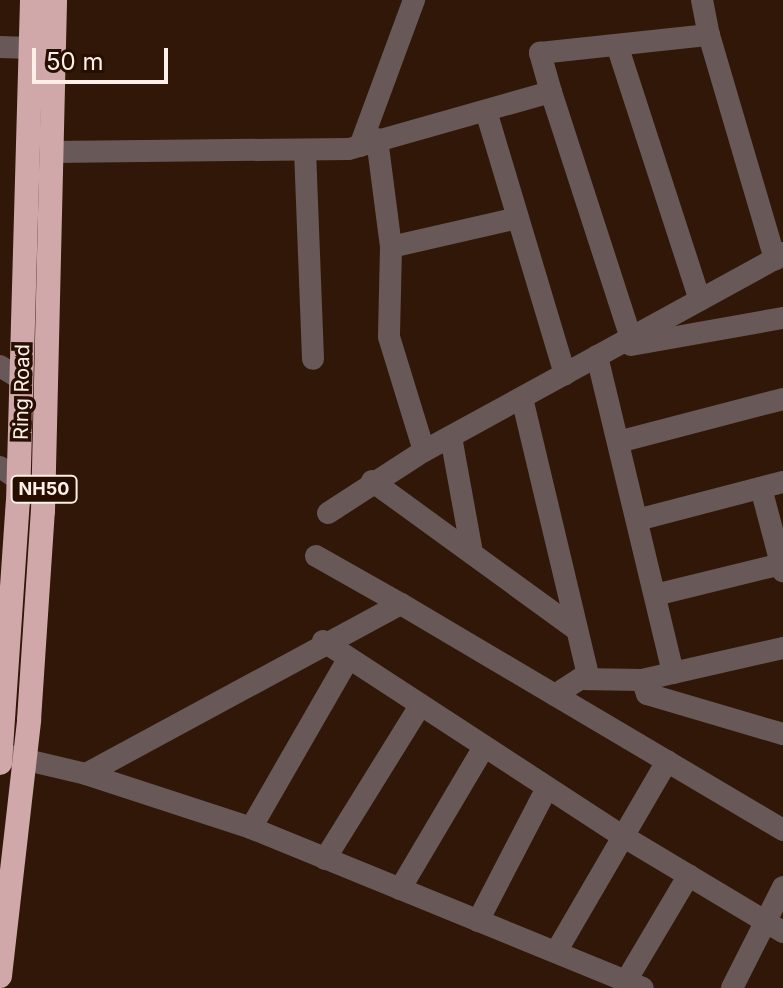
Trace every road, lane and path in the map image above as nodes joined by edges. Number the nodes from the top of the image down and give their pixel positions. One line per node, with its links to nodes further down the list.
1 (32, 0): 8 (highway, Ring Road / NH50)
2 (55, 0): 13 (highway, Ring Road / NH50)
3 (414, 0): 11 (street)
4 (702, 0): 5 (street)
5 (709, 35): 6 (street); 16 (street)
6 (617, 45): 9 (street); 17 (street)
7 (0, 47): 8 (street)
8 (31, 48): 24 (highway, Ring Road / NH50)
9 (551, 92): 10 (street); 19 (street)
10 (486, 111): 11 (street); 14 (street)
11 (368, 142): 12 (street); 15 (street)
12 (305, 150): 13 (street); 21 (street)
13 (52, 152): 51 (highway, Ring Road / NH50)
14 (518, 218): 15 (street); 23 (street)
15 (391, 247): 29 (street)
16 (779, 256): 17 (street)
17 (700, 300): 19 (street)
18 (783, 318): 20 (street)
19 (631, 338): 20 (street)
20 (604, 353): 23 (street); 28 (street)
21 (313, 359)
22 (0, 366): 24 (street)
23 (565, 374): 25 (street)
24 (22, 380): 30 (highway, Ring Road / NH50)
25 (522, 398): 27 (street); 41 (street)
26 (783, 399): 28 (street)
27 (451, 437): 29 (street); 35 (street)
28 (618, 442): 34 (street)
29 (424, 451): 31 (street)
30 (10, 474): 37 (highway, Ring Road / NH50)
31 (372, 481): 33 (street); 35 (street)
32 (772, 485): 34 (street); 38 (street)
33 (328, 513)
34 (637, 520): 39 (street)
35 (472, 553): 41 (street)
36 (316, 556): 40 (street)
37 (7, 559): 50 (highway, Ring Road / NH50)
38 (782, 568): 39 (street)
39 (655, 595): 45 (street)
40 (401, 604): 42 (street); 48 (street)
41 (573, 627): 46 (street)
42 (323, 641): 44 (street); 57 (street)
43 (783, 648): 45 (street)
44 (348, 659): 49 (street); 59 (street)
45 (673, 673): 47 (street)
46 (589, 679): 47 (street); 48 (street)
47 (642, 680): 52 (street)
48 (555, 695): 55 (street)
49 (420, 706): 53 (street); 62 (street)
50 (1, 719): 51 (street); 54 (highway, Ring Road / NH50)
51 (28, 732): 56 (highway, Ring Road / NH50)
52 (783, 734)
53 (484, 747): 58 (street); 65 (street)
54 (1, 754): 56 (highway, Ring Road / NH50)
55 (667, 761): 60 (street); 61 (street)
56 (12, 762): 57 (street); 69 (highway, Ring Road / NH50)
57 (86, 774): 59 (street)
58 (547, 788): 61 (street); 66 (street)
59 (251, 828): 62 (street)
60 (783, 830)
61 (621, 835): 63 (street); 68 (street)
62 (325, 859): 65 (street)
63 (689, 875): 67 (street); 70 (street)
64 (783, 887): 67 (street)
65 (400, 889): 66 (street)
66 (478, 921): 68 (street)
67 (774, 927): 71 (street)
68 (556, 952): 70 (street)
69 (0, 976)
70 (634, 985)
71 (732, 988)

